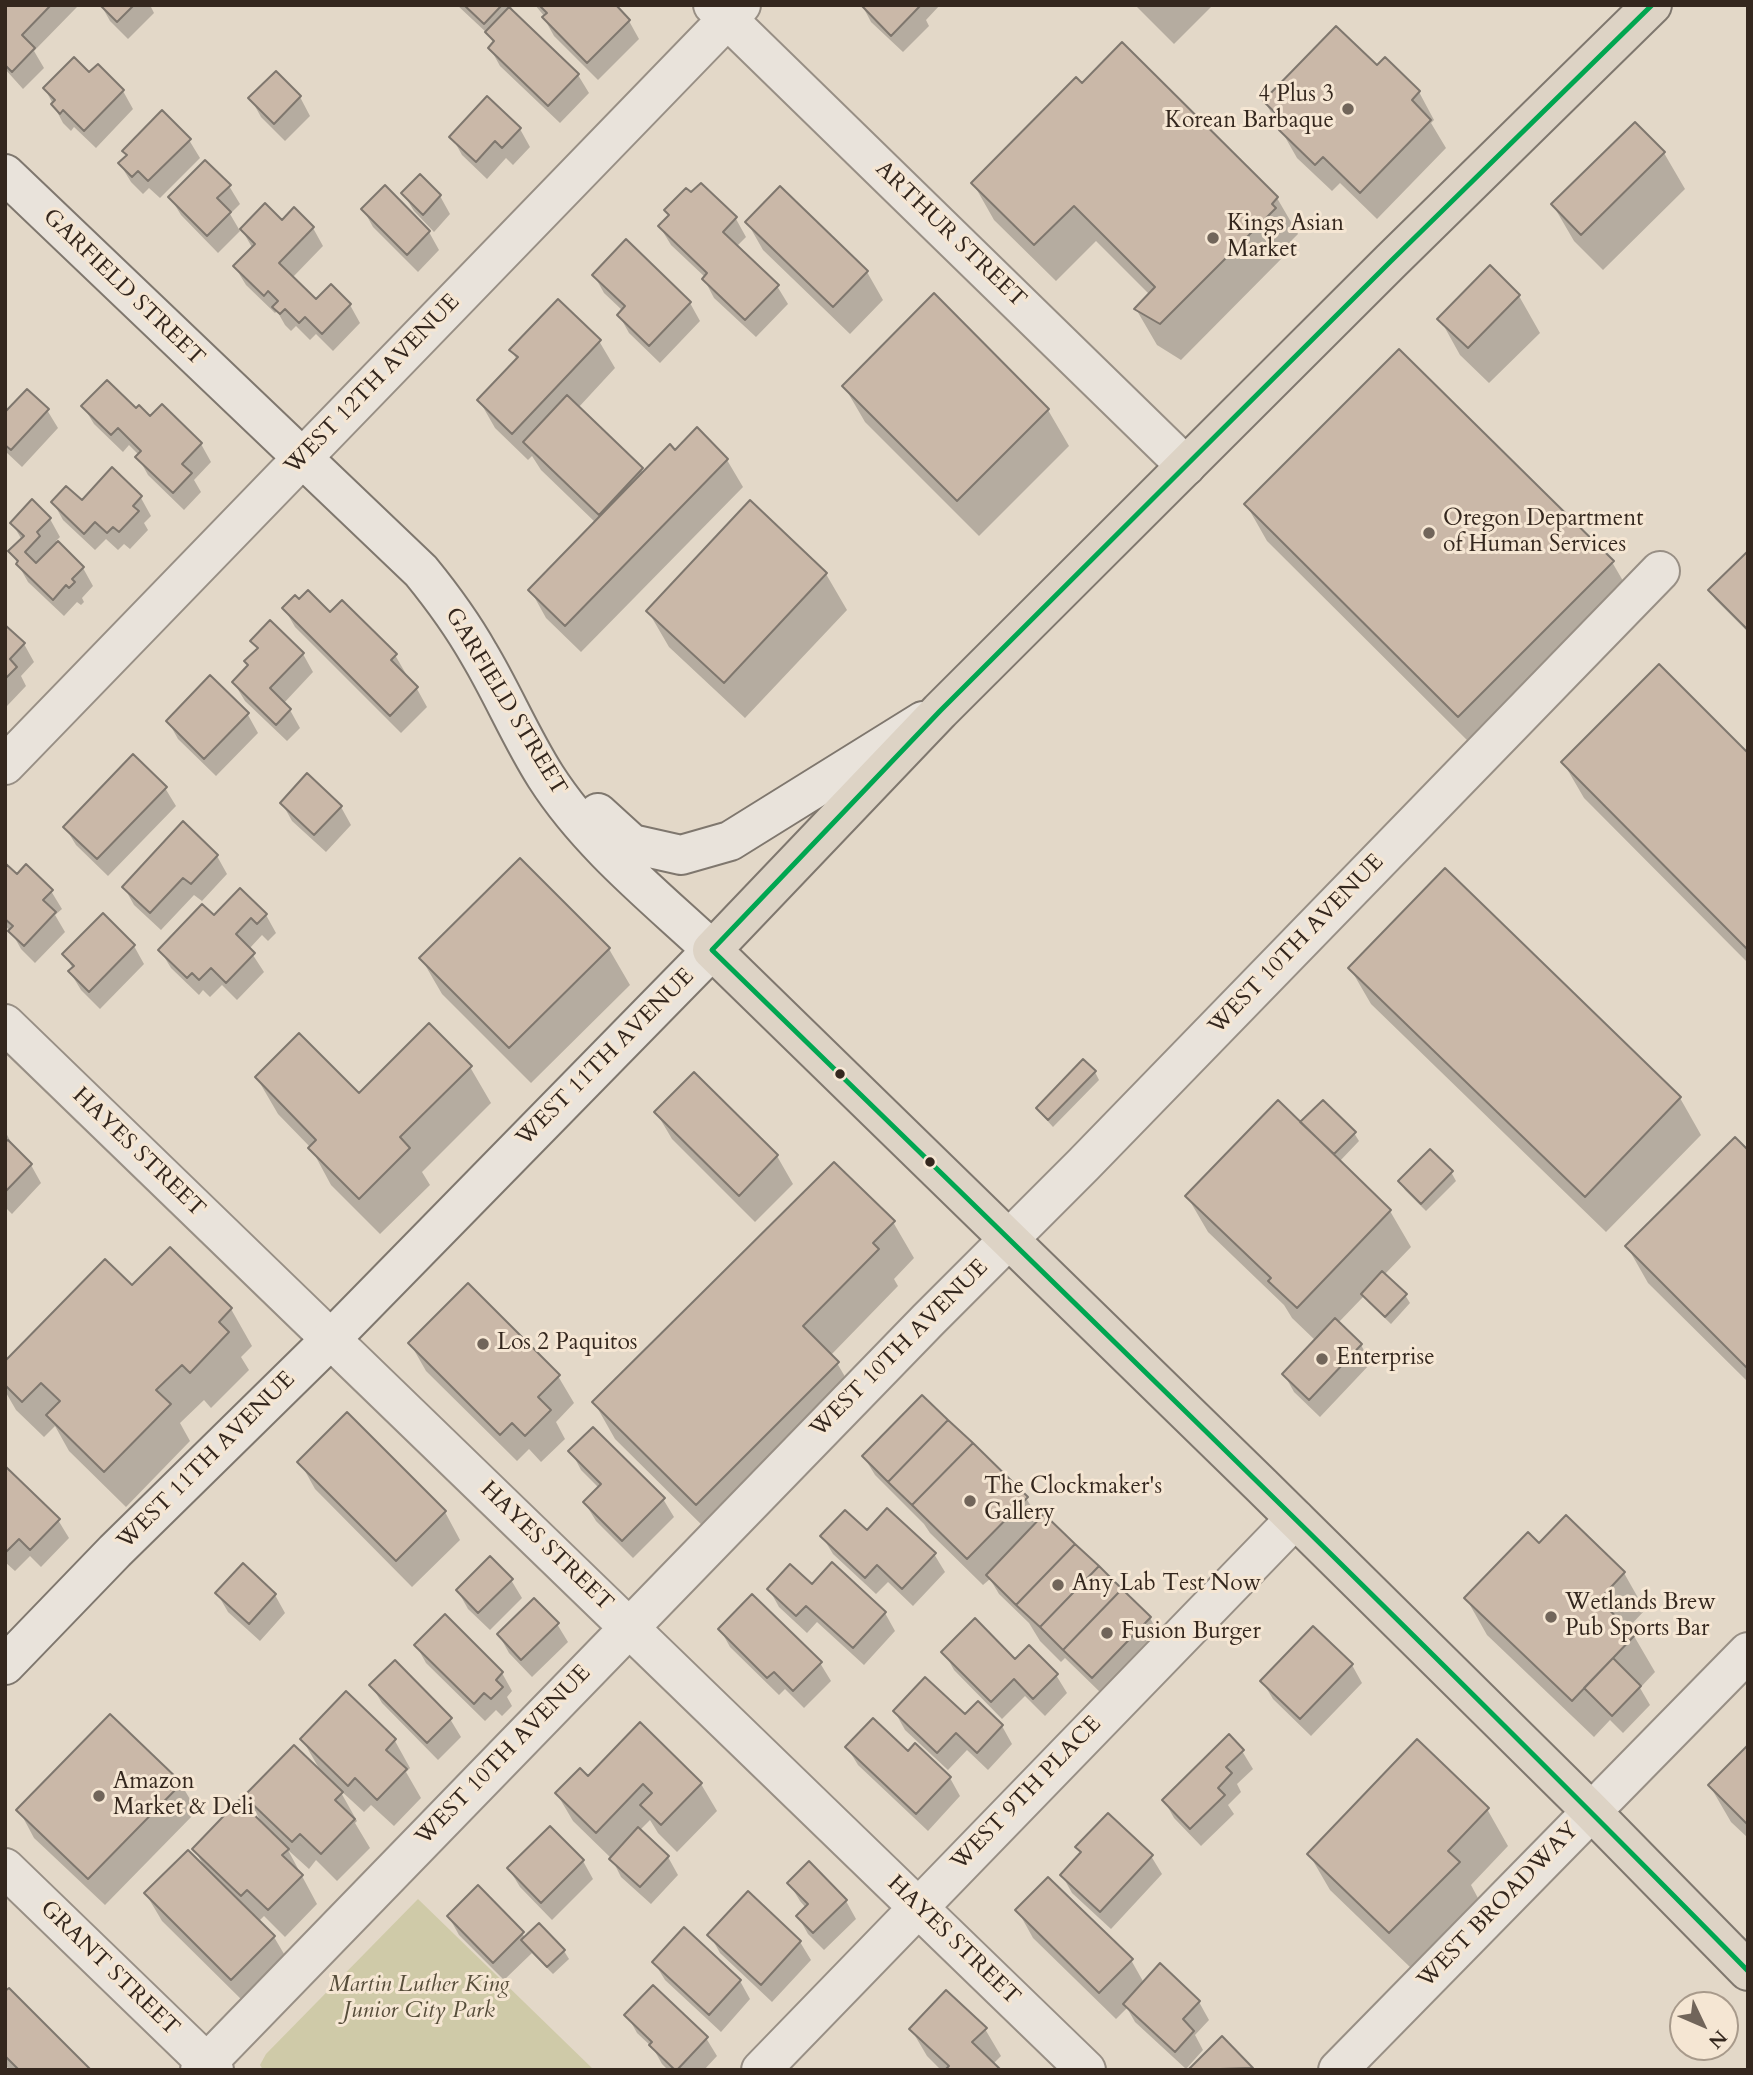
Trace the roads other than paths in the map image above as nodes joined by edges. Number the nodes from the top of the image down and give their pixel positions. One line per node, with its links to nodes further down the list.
1 (1652, 5): 5 (main road, WEST 11TH AVENUE)
2 (727, 10): 4 (street, WEST 12TH AVENUE); 5 (street, ARTHUR STREET)
3 (5, 174): 4 (street, GARFIELD STREET)
4 (302, 458): 8 (street, GARFIELD STREET); 9 (street, WEST 12TH AVENUE)
5 (1186, 466): 7 (main road, WEST 11TH AVENUE)
6 (1660, 571): 12 (street, WEST 10TH AVENUE)
7 (940, 710): 8 (street); 10 (main road, WEST 11TH AVENUE)
8 (533, 753): 10 (street, GARFIELD STREET)
9 (5, 765)
10 (712, 950): 12 (main road, GARFIELD STREET); 13 (street, WEST 11TH AVENUE)
11 (5, 1024): 13 (street, HAYES STREET)
12 (1009, 1238): 14 (main road, GARFIELD STREET); 15 (street, WEST 10TH AVENUE)
13 (331, 1339): 15 (street, HAYES STREET); 17 (street, WEST 11TH AVENUE)
14 (1295, 1519): 18 (main road, GARFIELD STREET); 20 (street, WEST 9TH PLACE)
15 (628, 1627): 20 (street, HAYES STREET); 22 (street, WEST 10TH AVENUE)
16 (1748, 1651): 18 (street, WEST BROADWAY)
17 (5, 1665)
18 (1591, 1811): 21 (main road, GARFIELD STREET); 25 (street, WEST BROADWAY)
19 (5, 1868): 22 (street, GRANT STREET)
20 (918, 1907): 23 (street, WEST 9TH PLACE); 24 (street, HAYES STREET)
21 (1748, 1971)
22 (207, 2067)
23 (761, 2070)
24 (1086, 2070)
25 (1338, 2070)

